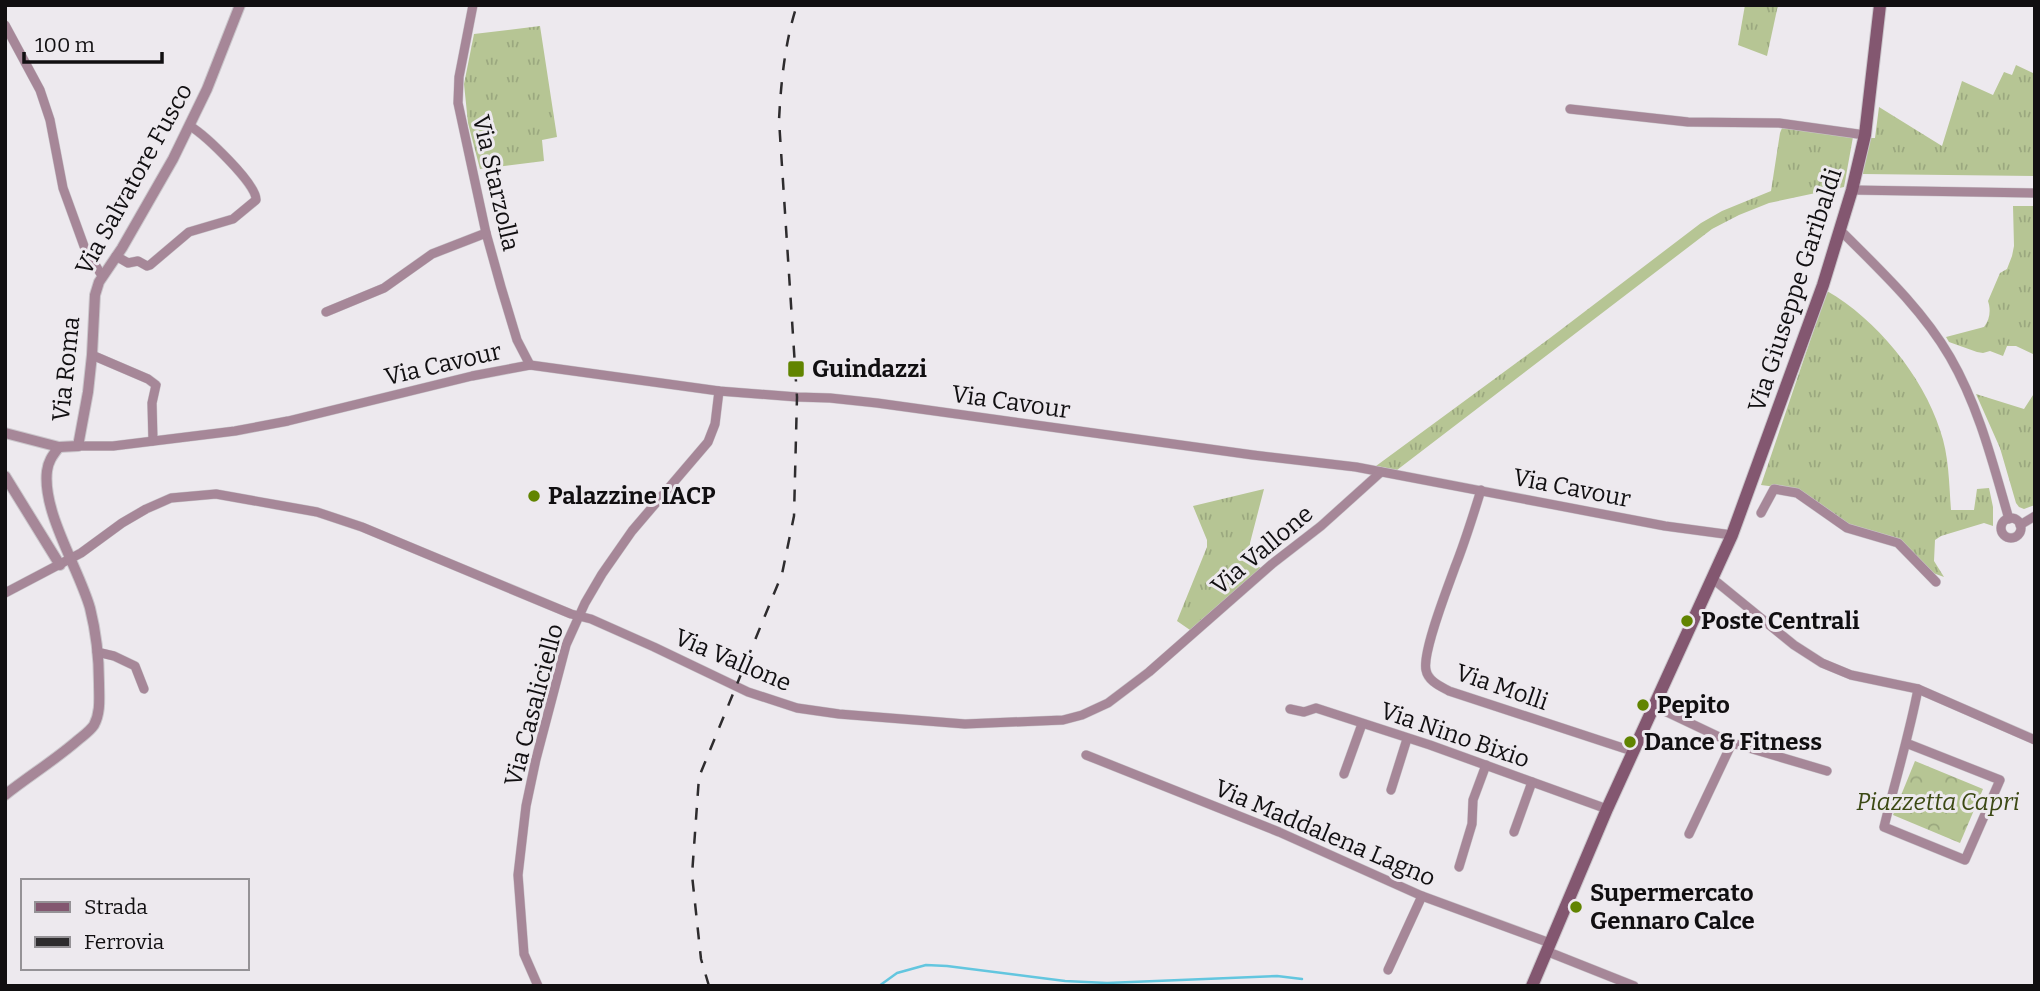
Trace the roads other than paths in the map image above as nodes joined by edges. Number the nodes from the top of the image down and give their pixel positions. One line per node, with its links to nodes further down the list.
1 (240, 5): 6 (street, Via Salvatore Fusco)
2 (472, 5): 11 (street, Via Starzolla)
3 (1880, 5): 7 (main road, Via Giuseppe Garibaldi)
4 (5, 25): 13 (street)
5 (1570, 109): 7 (street)
6 (190, 126): 12 (street, Via Salvatore Fusco); 12 (street)
7 (1866, 135): 8 (main road, Via Giuseppe Garibaldi)
8 (1853, 190): 9 (street); 10 (main road, Via Giuseppe Garibaldi)
9 (2035, 194)
10 (1841, 232): 28 (street); 30 (main road, Via Giuseppe Garibaldi)
11 (486, 233): 15 (street); 17 (street, Via Starzolla)
12 (117, 256): 13 (street, Via Salvatore Fusco)
13 (102, 276): 14 (street, Via Salvatore Fusco)
14 (95, 295): 16 (street, Via Roma)
15 (326, 312)
16 (92, 355): 20 (street); 21 (street, Via Roma)
17 (530, 365): 18 (street, Via Cavour); 20 (street, Via Cavour)
18 (719, 391): 23 (street, Via Cavour); 35 (street, Via Casaliciello)
19 (5, 433): 22 (street)
20 (153, 441): 21 (street, Via Cavour)
21 (78, 446): 22 (street)
22 (59, 447): 31 (street)
23 (1381, 472): 25 (street, Via Cavour); 35 (street, Via Vallone)
24 (5, 476): 31 (street)
25 (1481, 490): 30 (street, Via Cavour); 46 (street, Via Molli)
26 (1761, 513): 33 (street)
27 (2035, 516): 29 (street)
28 (2009, 519): 29 (street); 29 (street)
29 (2020, 525)
30 (1732, 535): 32 (main road, Via Giuseppe Garibaldi)
31 (65, 562): 34 (street, Via Vallone); 35 (street, Via Vallone); 36 (street)
32 (1713, 579): 37 (street); 39 (main road, Via Giuseppe Garibaldi)
33 (1936, 582)
34 (5, 593)
35 (578, 616): 61 (street, Via Casaliciello)
36 (97, 652): 38 (street); 53 (street)
37 (1918, 689): 43 (street); 45 (street)
38 (144, 690)
39 (1654, 706): 44 (street); 46 (main road, Via Giuseppe Garibaldi)
40 (1290, 709): 41 (street, Via Nino Bixio)
41 (1362, 724): 42 (street, Via Nino Bixio); 50 (street)
42 (1407, 739): 48 (street, Via Nino Bixio); 52 (street)
43 (2035, 740)
44 (1732, 743): 49 (street); 56 (street)
45 (1906, 743): 45 (street)
46 (1632, 751): 54 (main road, Via Giuseppe Garibaldi)
47 (1086, 755): 58 (street, Via Maddalena Lagno)
48 (1486, 765): 51 (street, Via Nino Bixio); 57 (street)
49 (1827, 771)
50 (1344, 774)
51 (1532, 782): 54 (street, Via Nino Bixio); 55 (street)
52 (1391, 790)
53 (5, 795)
54 (1607, 808): 59 (main road, Via Giuseppe Garibaldi)
55 (1514, 832)
56 (1689, 834)
57 (1459, 867)
58 (1422, 896): 59 (street, Via Maddalena Lagno); 60 (street)
59 (1548, 947): 62 (main road, Via Giuseppe Garibaldi); 63 (street, Via Maddalena Lagno)
60 (1388, 970)
61 (538, 986)
62 (1532, 986)
63 (1634, 986)

